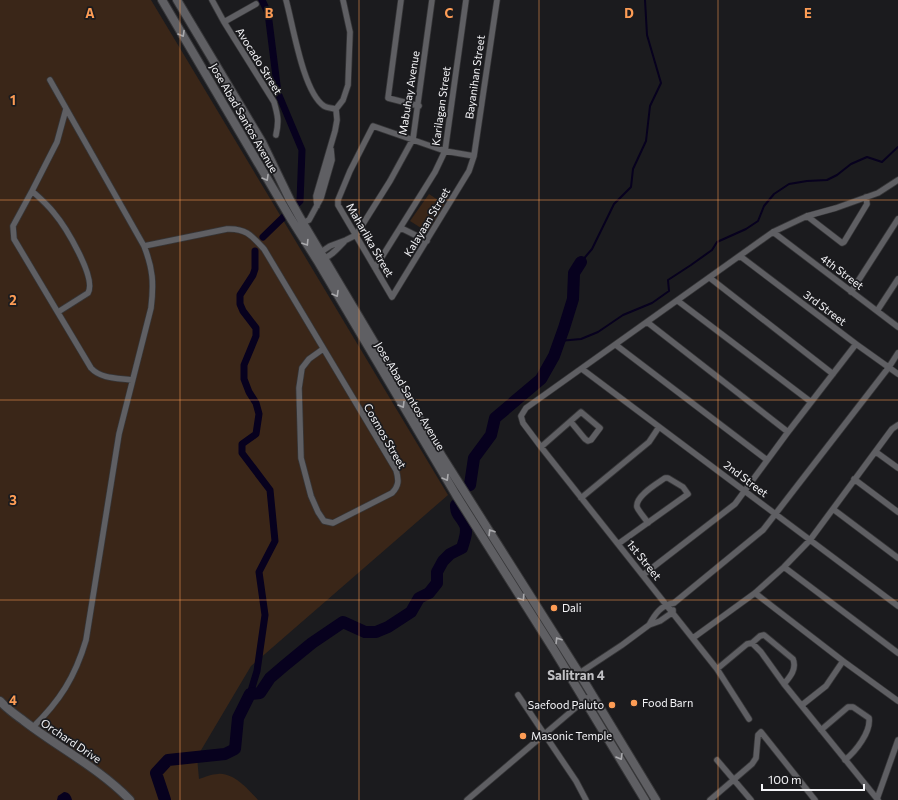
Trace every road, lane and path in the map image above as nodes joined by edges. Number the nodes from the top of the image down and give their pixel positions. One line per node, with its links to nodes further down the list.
1 (162, 0): 25 (main road, Jose Abad Santos Avenue, one-way to 25)
2 (177, 0): 25 (main road, Jose Abad Santos Avenue)
3 (212, 0): 11 (street, Avocado Street)
4 (286, 0): 15 (street)
5 (343, 0): 15 (street)
6 (401, 0): 13 (street)
7 (432, 0): 13 (street, Mabuhay Avenue)
8 (466, 0): 18 (street, Karilagan Street)
9 (497, 0): 19 (street, Bayanihan Street)
10 (256, 4): 11 (street)
11 (224, 22): 16 (street, Avocado Street)
12 (50, 80): 14 (street)
13 (419, 106): 17 (street, Mabuhay Avenue)
14 (66, 109): 21 (street); 30 (street)
15 (336, 109): 25 (street)
16 (276, 136)
17 (413, 139): 18 (street); 28 (street, Mabuhay Avenue); 28 (street, Maharlika Street)
18 (445, 151): 19 (street); 26 (street, Karilagan Street)
19 (474, 156): 29 (street, Kalayaan Street)
20 (898, 180): 22 (street)
21 (32, 191): 40 (street); 40 (street)
22 (866, 197): 23 (street); 23 (street)
23 (807, 216): 27 (street)
24 (898, 219): 36 (street)
25 (299, 224): 32 (main road, Jose Abad Santos Avenue)
26 (401, 228): 29 (street); 33 (street, Karilagan Street)
27 (773, 232): 31 (street); 36 (street, 4th Street)
28 (356, 235): 32 (street); 33 (street, Maharlika Street)
29 (427, 241): 37 (street, Kalayaan Street)
30 (144, 246): 45 (street, Cosmos Street); 51 (street)
31 (740, 256): 34 (street); 43 (street, 3rd Street)
32 (321, 257): 84 (main road, Jose Abad Santos Avenue, one-way to 32); 84 (main road, Jose Abad Santos Avenue, one-way to 84)
33 (375, 268): 37 (street, Maharlika Street)
34 (710, 278): 38 (street); 49 (street)
35 (898, 279): 39 (street)
36 (851, 292): 39 (street, 4th Street)
37 (393, 297)
38 (678, 301): 41 (street); 52 (street)
39 (877, 311): 42 (street, 4th Street)
40 (58, 312): 51 (street)
41 (647, 322): 44 (street); 56 (street)
42 (898, 327)
43 (856, 344): 47 (street, 3rd Street); 49 (street)
44 (616, 345): 48 (street); 59 (street)
45 (323, 350): 45 (street, Cosmos Street)
46 (898, 353): 47 (street)
47 (889, 367): 50 (street, 3rd Street); 66 (street)
48 (582, 369): 55 (street, 2nd Street); 57 (street, 1st Street)
49 (833, 374): 52 (street)
50 (898, 374)
51 (132, 380): 92 (street)
52 (811, 402): 56 (street)
53 (570, 422): 53 (street); 57 (street)
54 (898, 425): 58 (street)
55 (659, 427): 62 (street, 2nd Street); 63 (street)
56 (788, 432): 59 (street)
57 (541, 447): 63 (street, 1st Street)
58 (876, 452): 60 (street); 61 (street)
59 (767, 460): 62 (street)
60 (898, 468)
61 (854, 479): 64 (street); 65 (street)
62 (745, 491): 66 (street, 2nd Street); 72 (street)
63 (581, 498): 69 (street, 1st Street)
64 (833, 509): 68 (street); 70 (street)
65 (898, 512)
66 (776, 514): 68 (street, 2nd Street); 74 (street)
67 (648, 523): 67 (street); 69 (street)
68 (810, 540): 71 (street); 76 (street, 2nd Street)
69 (618, 544): 72 (street, 1st Street)
70 (898, 558)
71 (784, 567): 73 (street); 81 (street)
72 (643, 575): 75 (street, 1st Street)
73 (755, 593): 79 (street); 82 (street)
74 (674, 603): 75 (street); 77 (street)
75 (667, 604): 77 (street, 1st Street); 78 (street)
76 (898, 606)
77 (672, 612): 78 (street); 79 (street, 1st Street)
78 (649, 625): 84 (street)
79 (693, 638): 83 (street, 1st Street)
80 (752, 643): 83 (street); 85 (street); 85 (street)
81 (898, 653)
82 (843, 661): 88 (street); 90 (street)
83 (718, 670): 91 (street, 1st Street)
84 (575, 676): 87 (main road, Jose Abad Santos Avenue)
85 (784, 684): 90 (street)
86 (518, 695): 95 (street)
87 (589, 698): 93 (main road, Jose Abad Santos Avenue); 95 (street)
88 (898, 701)
89 (0, 702): 92 (main road, Orchard Drive)
90 (802, 704): 94 (street)
91 (749, 718)
92 (32, 728): 101 (main road, Orchard Drive)
93 (608, 729): 104 (main road, Jose Abad Santos Avenue, one-way to 104); 105 (main road, Jose Abad Santos Avenue)
94 (821, 730): 98 (street); 98 (street)
95 (545, 734): 102 (street); 103 (street)
96 (898, 740): 100 (street)
97 (718, 760): 99 (street)
98 (845, 760): 100 (street)
99 (734, 779): 106 (street); 107 (street); 108 (street)
100 (877, 799)
101 (130, 800)
102 (467, 800)
103 (586, 800)
104 (646, 800)
105 (656, 800)
106 (710, 800)
107 (751, 800)
108 (815, 800)

